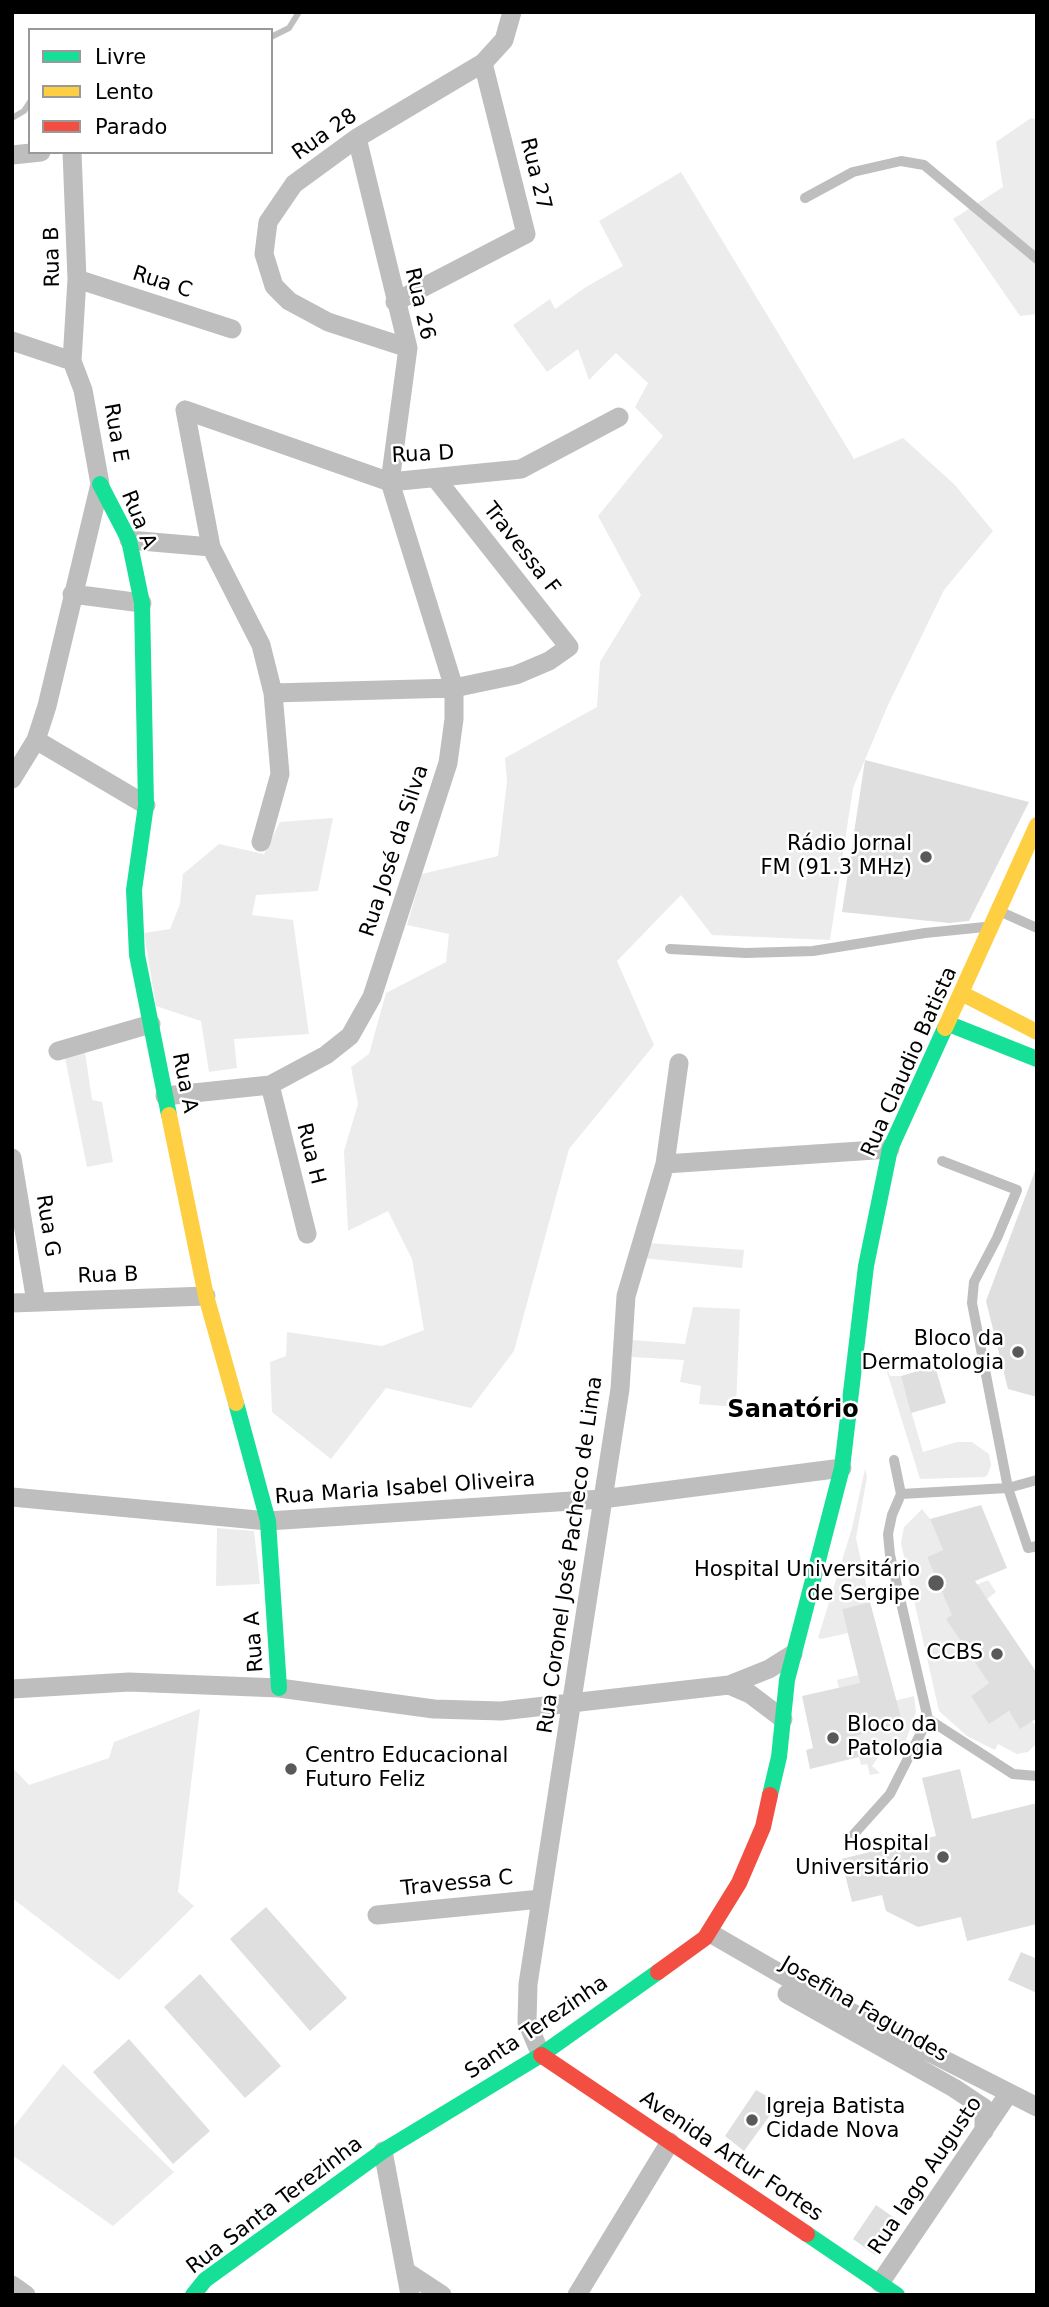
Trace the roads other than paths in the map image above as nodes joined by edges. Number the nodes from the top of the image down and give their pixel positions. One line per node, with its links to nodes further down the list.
1 (512, 12): 2 (street, Rua 28)
2 (483, 63): 3 (street, Rua 28); 8 (street, Rua 27)
3 (357, 138): 8 (street, Rua 26); 11 (street, Rua 28)
4 (72, 154): 7 (street, Rua B)
5 (805, 198): 6 (lane)
6 (1037, 259)
7 (77, 279): 9 (street, Rua C); 12 (street, Rua B)
8 (395, 302): 11 (street, Rua 26)
9 (232, 329)
10 (12, 341): 12 (street)
11 (408, 348): 15 (street, Rua 26)
12 (72, 361): 16 (street, Rua E)
13 (620, 417): 14 (street, Rua D)
14 (437, 480): 15 (street, Rua D); 21 (street, Travessa F)
15 (390, 482): 18 (street, Rua D); 21 (street, Rua José da Silva)
16 (100, 484): 17 (street, Rua A); 19 (street)
17 (128, 540): 18 (street); 20 (street, Rua A)
18 (211, 547): 22 (street)
19 (72, 594): 20 (street); 23 (street)
20 (142, 603): 25 (street, Rua A)
21 (454, 688): 22 (street); 38 (street, Rua José da Silva)
22 (273, 693): 27 (street)
23 (36, 740): 24 (street); 25 (street)
24 (12, 779)
25 (146, 805): 32 (street, Rua A)
26 (1037, 825): 28 (street, Rua Claudio Batista)
27 (261, 842)
28 (996, 919): 29 (lane); 30 (lane); 31 (street, Rua Claudio Batista)
29 (1037, 928)
30 (670, 948)
31 (963, 994): 33 (street, Rua Claudio Batista); 34 (street)
32 (151, 1024): 35 (street); 39 (street, Rua A)
33 (949, 1024): 36 (street); 40 (street, Rua Claudio Batista)
34 (1037, 1032)
35 (58, 1051)
36 (1037, 1059)
37 (679, 1063): 43 (street, Rua Coronel José Pacheco de Lima)
38 (270, 1085): 39 (street, Rua José da Silva); 44 (street, Rua H)
39 (165, 1096): 45 (street, Rua A)
40 (890, 1149): 43 (street); 49 (street, Rua Claudio Batista)
41 (12, 1157): 46 (street, Rua G)
42 (942, 1161): 51 (lane)
43 (665, 1164): 54 (street, Rua Coronel José Pacheco de Lima)
44 (307, 1234)
45 (206, 1296): 46 (street, Rua B); 55 (street, Rua A)
46 (36, 1302): 47 (street, Rua B)
47 (12, 1303)
48 (894, 1460): 52 (lane)
49 (842, 1468): 54 (street, Rua Maria Isabel Oliveira); 57 (street, Rua Claudio Batista)
50 (1037, 1480): 51 (lane)
51 (1008, 1488): 52 (lane); 56 (lane)
52 (901, 1494): 63 (lane)
53 (12, 1497): 55 (street, Rua Maria Isabel Oliveira)
54 (602, 1499): 55 (street, Rua Maria Isabel Oliveira); 61 (street, Rua Coronel José Pacheco de Lima)
55 (268, 1521): 59 (street, Rua A)
56 (1037, 1546)
57 (793, 1654): 58 (street); 62 (street, Rua Claudio Batista)
58 (729, 1685): 61 (street); 62 (street)
59 (279, 1688): 60 (street); 61 (street)
60 (12, 1689)
61 (573, 1704): 66 (street, Rua Coronel José Pacheco de Lima)
62 (783, 1719): 68 (street, Rua Claudio Batista)
63 (928, 1719): 64 (lane); 65 (lane)
64 (1037, 1776)
65 (854, 1834)
66 (541, 1899): 67 (street, Travessa C); 69 (street, Rua Coronel José Pacheco de Lima)
67 (377, 1915)
68 (705, 1937): 69 (street, Santa Terezinha); 70 (street); 72 (street, Josefina Fagundes)
69 (541, 2054): 73 (street, Avenida Artur Fortes); 74 (street, Santa Terezinha)
70 (1009, 2093): 71 (street); 72 (street, Rua Iago Augusto)
71 (1037, 2107)
72 (984, 2131): 76 (street, Rua Iago Augusto)
73 (670, 2142): 76 (street, Avenida Artur Fortes); 82 (street)
74 (383, 2151): 75 (street); 78 (street, Rua Santa Terezinha)
75 (407, 2272): 80 (street); 81 (street)
76 (880, 2283): 83 (street, Avenida Artur Fortes)
77 (12, 2285): 79 (street)
78 (202, 2290)
79 (26, 2295)
80 (410, 2295)
81 (442, 2295)
82 (577, 2295)
83 (897, 2295)

